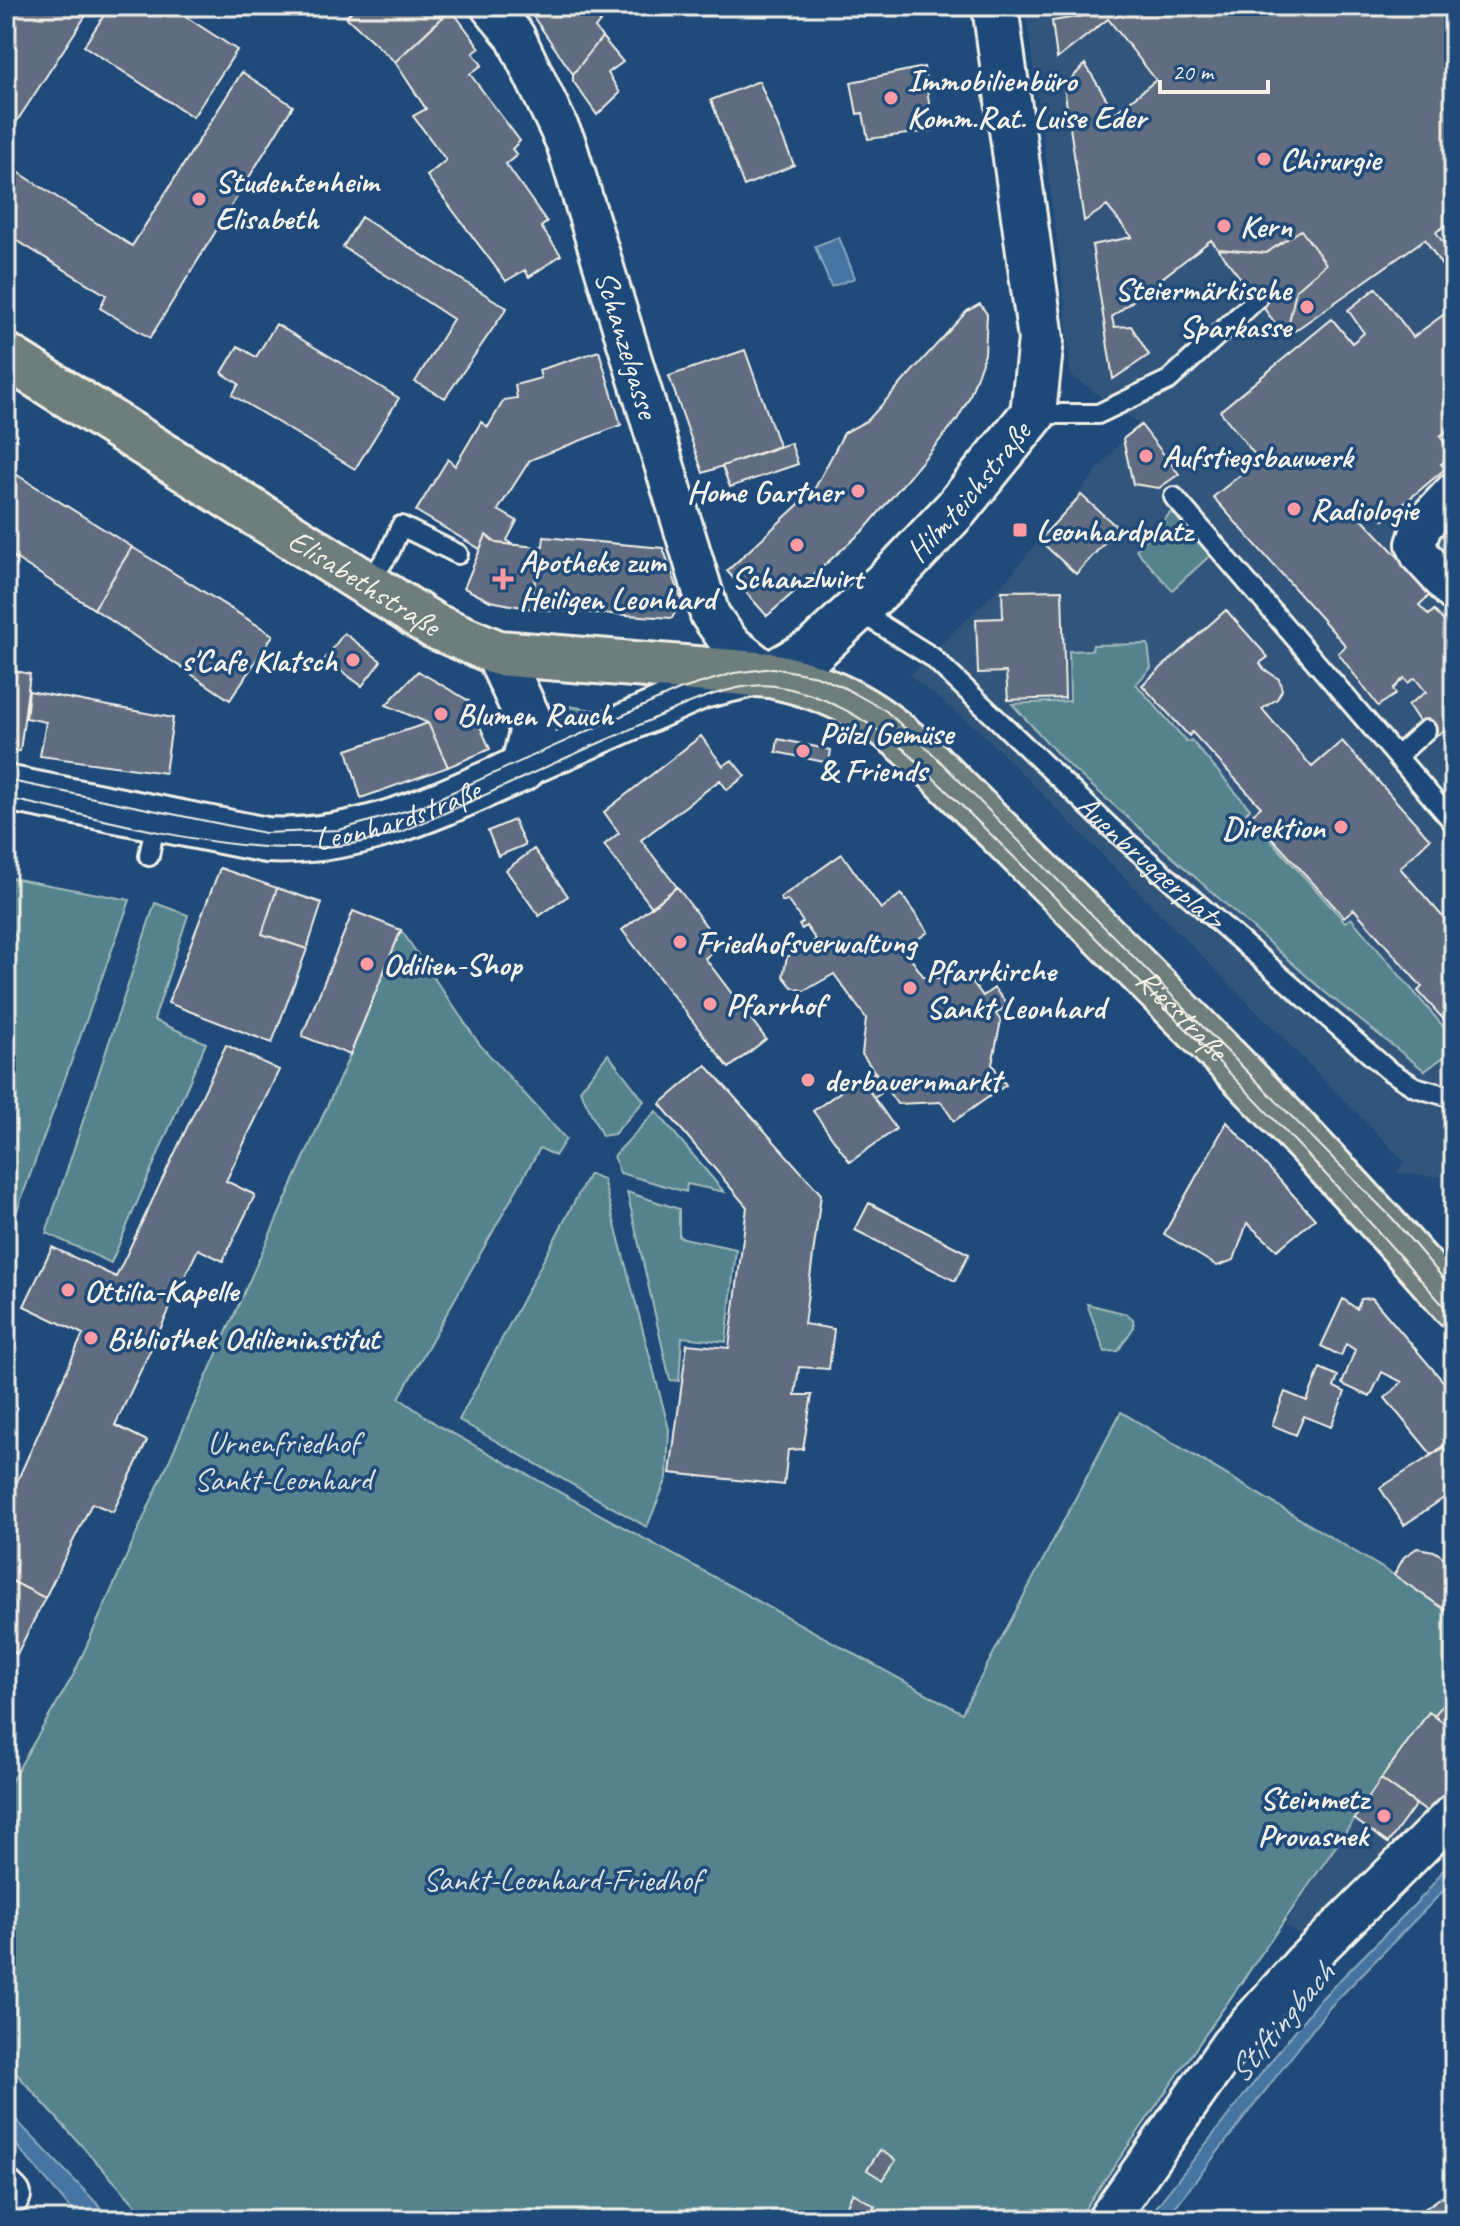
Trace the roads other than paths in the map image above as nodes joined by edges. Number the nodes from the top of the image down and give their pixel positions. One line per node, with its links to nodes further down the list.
1 (490, 6): 13 (street, Schanzelgasse)
2 (995, 6): 5 (main road, Hilmteichstraße)
3 (1257, 299): 5 (lane)
4 (6, 356): 9 (main road, Elisabethstraße)
5 (1033, 414): 11 (main road, Hilmteichstraße)
6 (1454, 492): 10 (street)
7 (1174, 497): 15 (lane)
8 (458, 554): 9 (lane)
9 (367, 585): 12 (main road, Elisabethstraße)
10 (1454, 592)
11 (857, 610): 13 (main road, Hilmteichstraße); 19 (lane, Auenbruggerplatz)
12 (498, 653): 13 (main road, Elisabethstraße); 16 (main road)
13 (770, 675): 16 (street, Leonhardstraße); 20 (main road, Riesstraße)
14 (1426, 730): 15 (lane)
15 (1397, 756): 18 (lane)
16 (523, 768): 17 (main road, Leonhardstraße)
17 (6, 788)
18 (1454, 823)
19 (1454, 1098)
20 (1454, 1305)
21 (1454, 1813): 22 (street)
22 (1107, 2220)

